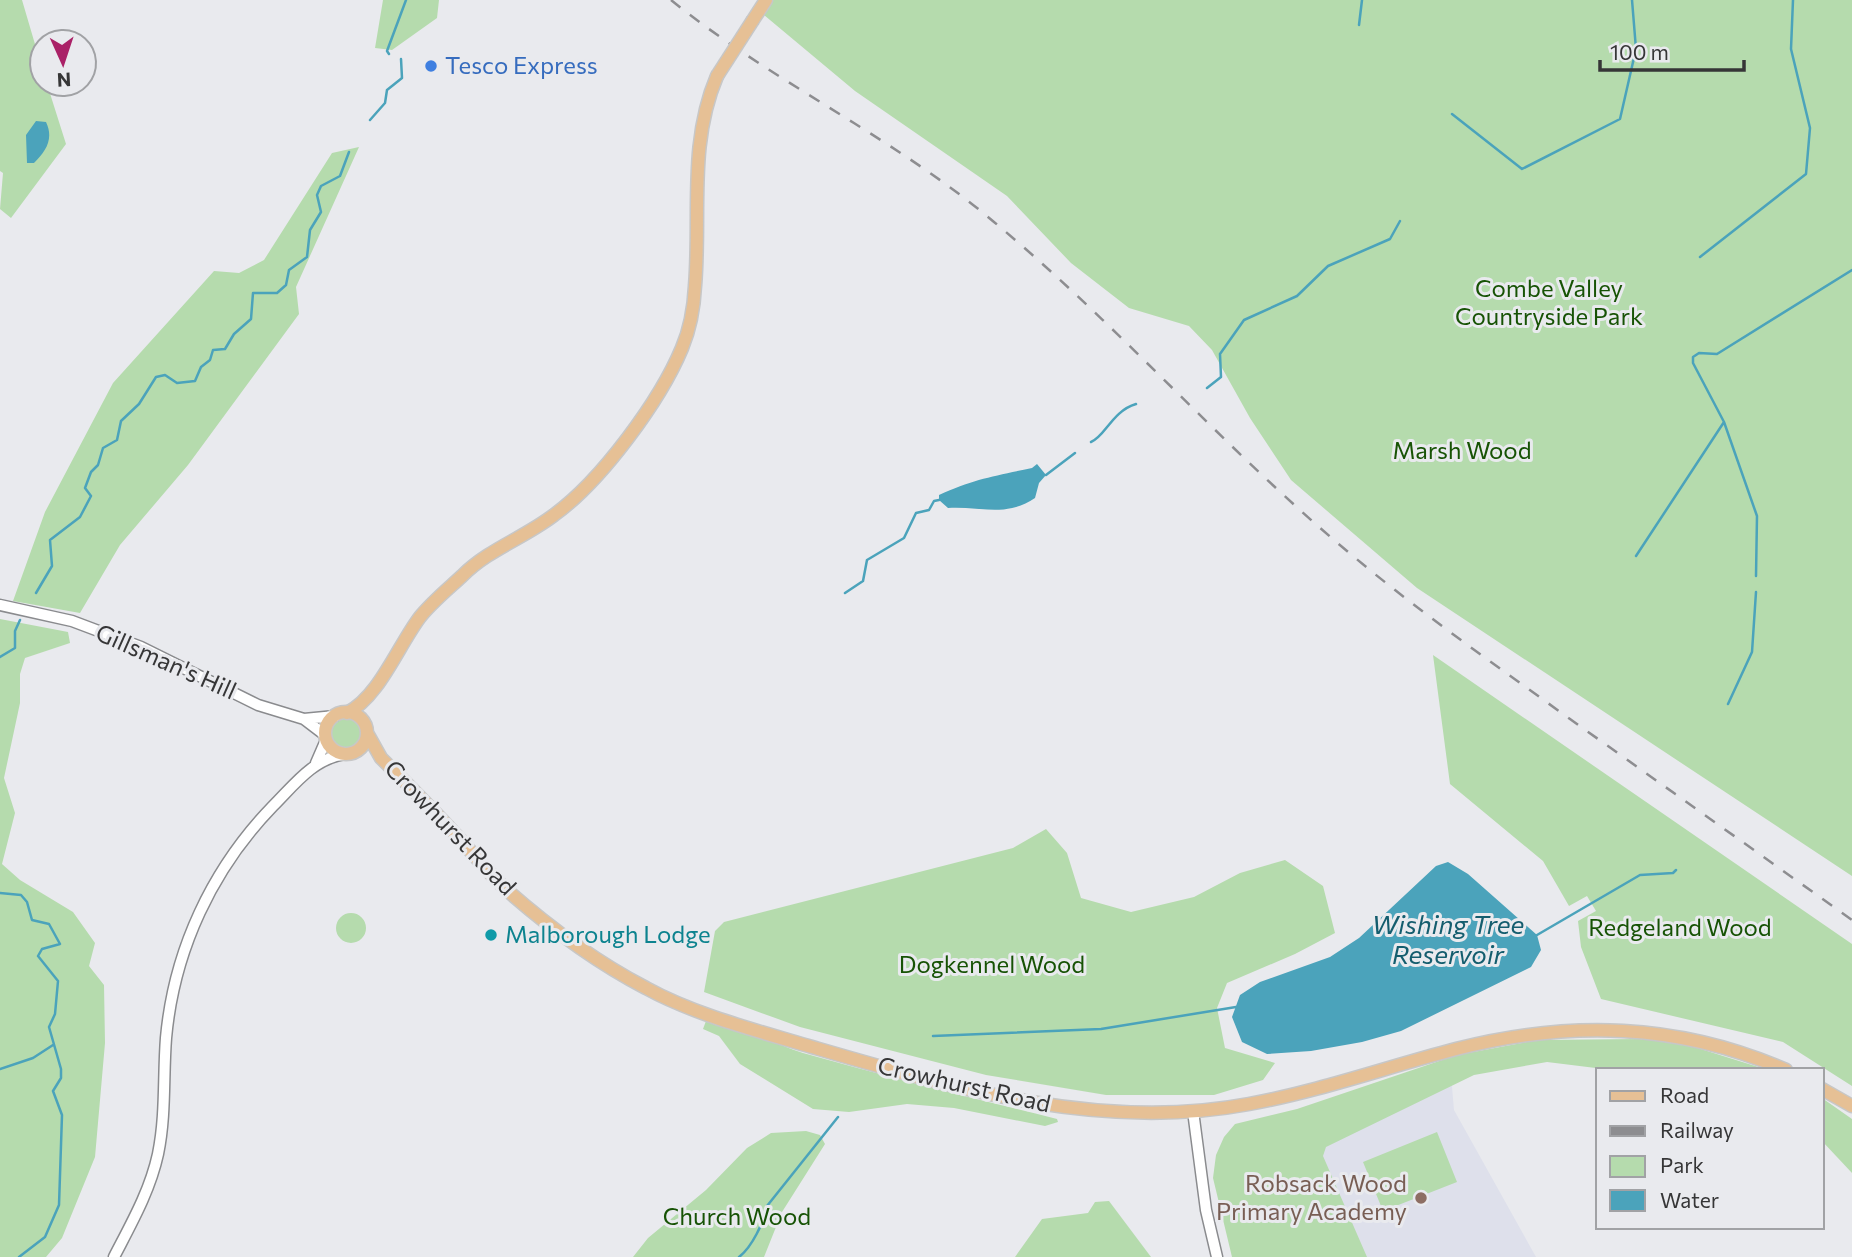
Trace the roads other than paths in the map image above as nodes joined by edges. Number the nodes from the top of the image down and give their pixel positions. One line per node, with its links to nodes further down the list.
1 (766, 0): 3 (main road, bridge)
2 (0, 605): 5 (street, Gillsman's Hill)
3 (369, 696): 4 (main road); 6 (main road)
4 (341, 715): 5 (street); 6 (main road); 7 (main road)
5 (304, 719): 7 (street, Gillsman's Hill)
6 (366, 728): 8 (main road); 9 (main road, Crowhurst Road)
7 (326, 738): 8 (main road); 10 (street)
8 (349, 753): 9 (main road); 10 (street)
9 (381, 758): 14 (main road, Crowhurst Road)
10 (316, 763): 15 (street)
11 (1781, 1068): 14 (main road, Crowhurst Road)
12 (1824, 1089): 13 (main road)
13 (1852, 1106)
14 (1193, 1111): 16 (street)
15 (114, 1257)
16 (1217, 1257)

